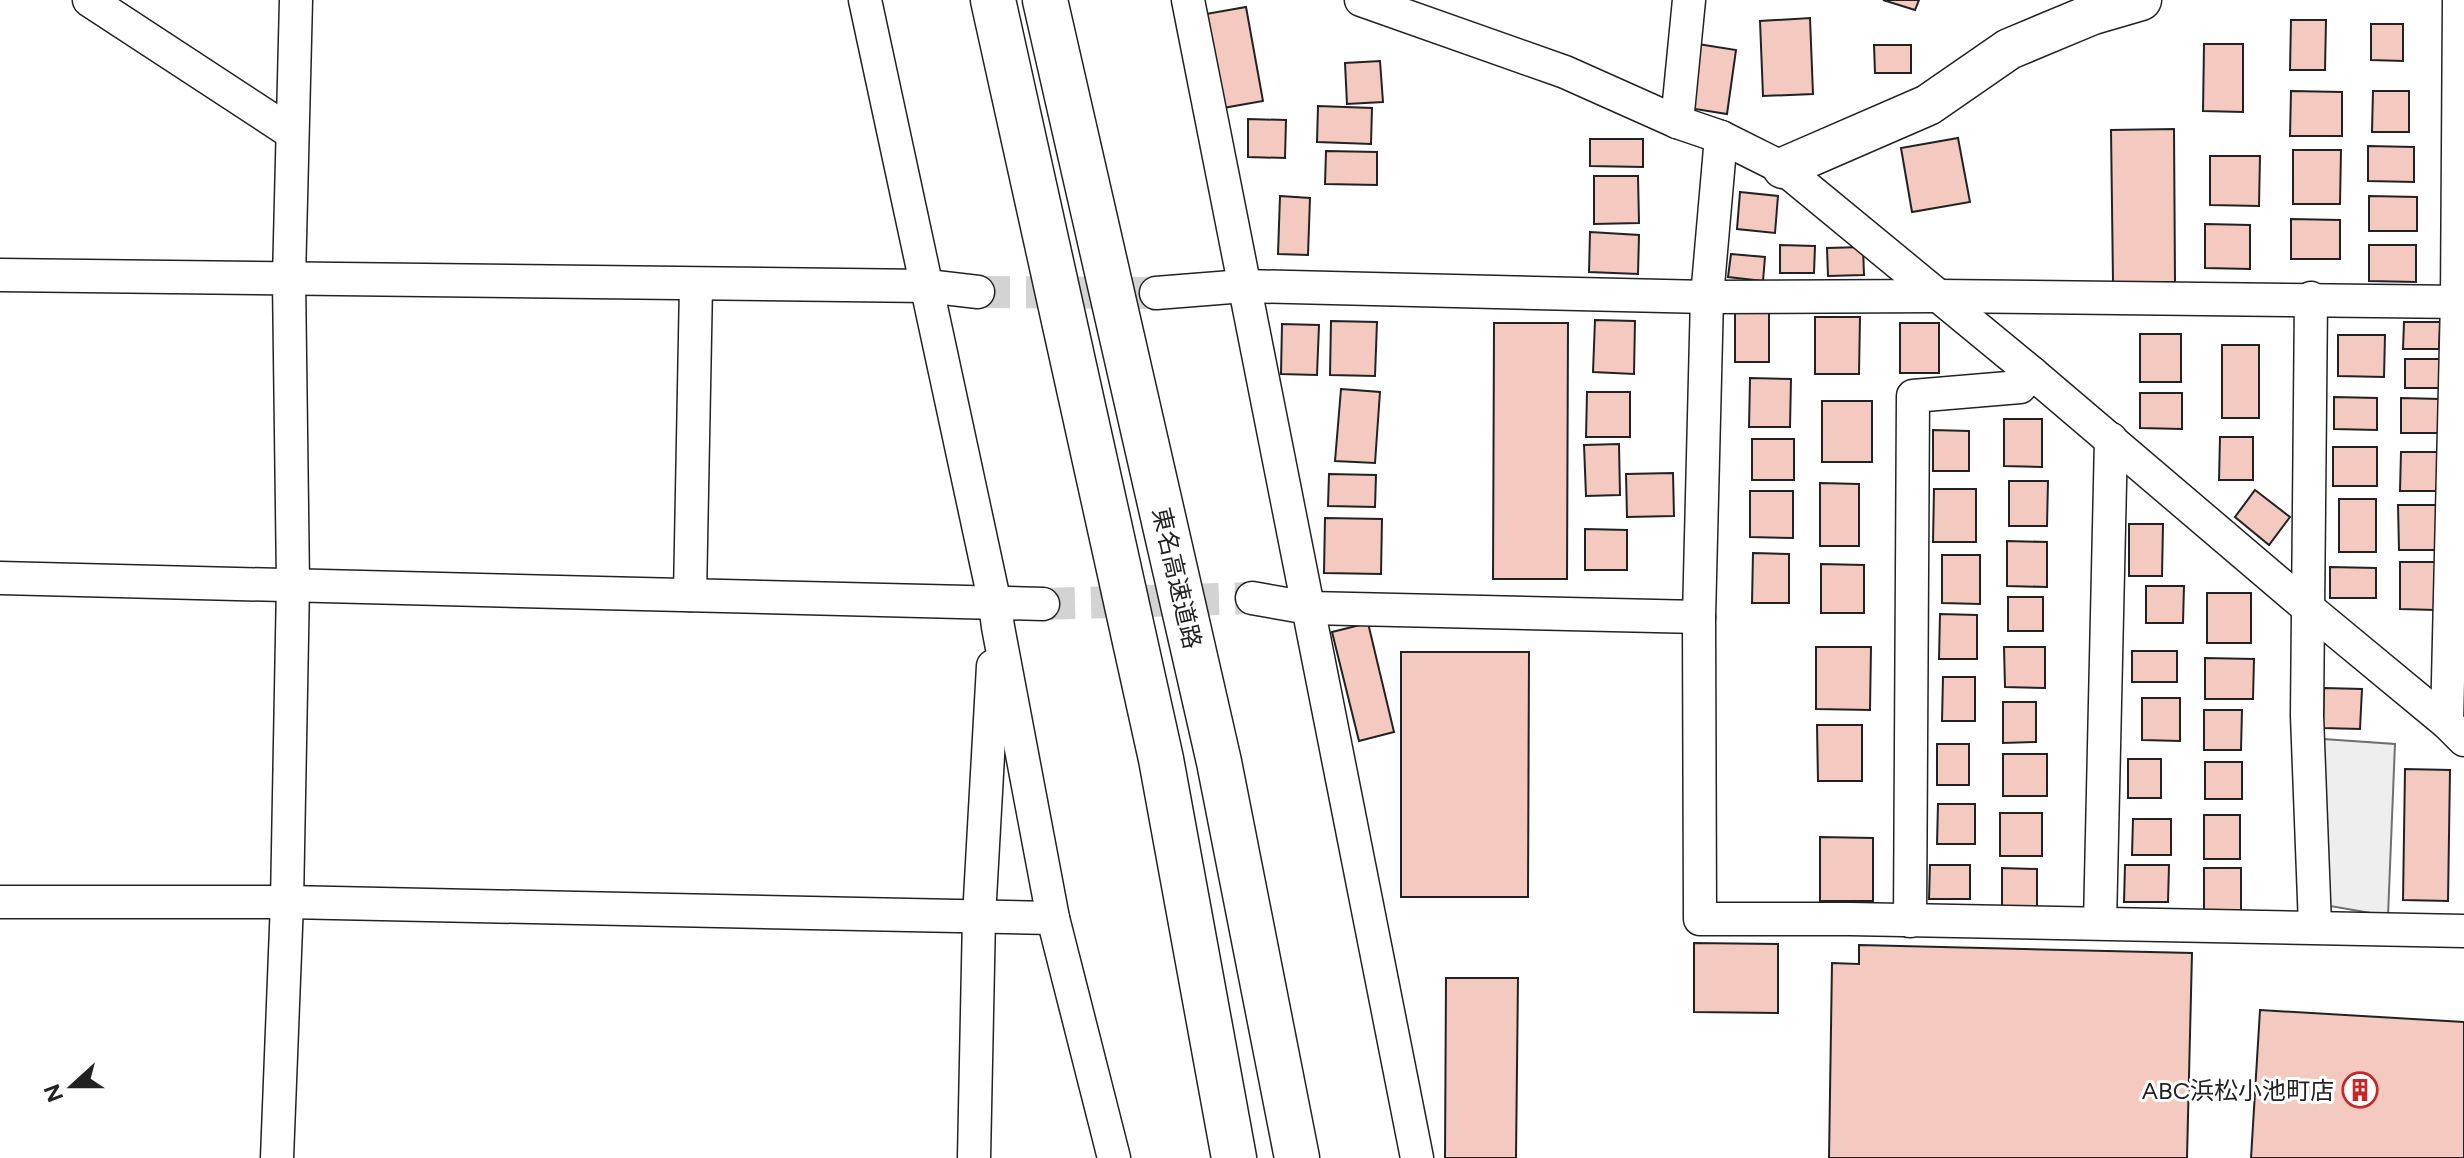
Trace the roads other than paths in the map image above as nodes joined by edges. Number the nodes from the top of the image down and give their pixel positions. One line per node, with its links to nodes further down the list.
1 (89, 0): 12 (street)
2 (296, 0): 12 (street)
3 (865, 0): 18 (street)
4 (993, 0): 47 (highway)
5 (1045, 0): 46 (highway, 東名高速道路)
6 (1188, 0): 19 (street)
7 (1361, 0): 11 (street)
8 (1689, 0): 11 (street)
9 (2141, 0): 14 (street)
10 (2459, 0): 25 (street)
11 (1677, 122): 13 (street)
12 (292, 133): 16 (street)
13 (1721, 137): 14 (street); 23 (street)
14 (1783, 168): 22 (street)
15 (0, 275): 16 (street)
16 (289, 279): 17 (street); 29 (street)
17 (696, 285): 18 (street); 30 (street)
18 (927, 286): 20 (street); 35 (street)
19 (1244, 286): 21 (street); 23 (street); 33 (street)
20 (978, 292)
21 (1156, 293)
22 (1938, 296): 23 (street); 24 (street); 26 (street)
23 (1707, 297): 36 (street)
24 (2311, 298): 25 (street); 34 (street)
25 (2461, 302): 37 (street)
26 (2032, 373): 27 (street); 42 (street)
27 (2111, 439): 34 (street); 43 (street)
28 (0, 578): 29 (street)
29 (293, 584): 30 (street); 39 (street)
30 (690, 595): 35 (street)
31 (1252, 598): 33 (street)
32 (1043, 604): 35 (street)
33 (1309, 608): 36 (street); 51 (street)
34 (2308, 608): 37 (street); 44 (street)
35 (996, 615): 40 (street); 41 (street)
36 (1699, 617): 42 (street)
37 (2456, 732)
38 (0, 902): 39 (street)
39 (287, 902): 40 (street); 48 (street)
40 (979, 917): 41 (street); 49 (street)
41 (1053, 918): 50 (street)
42 (1910, 921): 43 (street)
43 (2100, 923): 44 (street)
44 (2315, 926): 45 (street)
45 (2464, 931)
46 (1296, 1150)
47 (1233, 1153)
48 (277, 1158)
49 (974, 1158)
50 (1114, 1158)
51 (1417, 1158)

